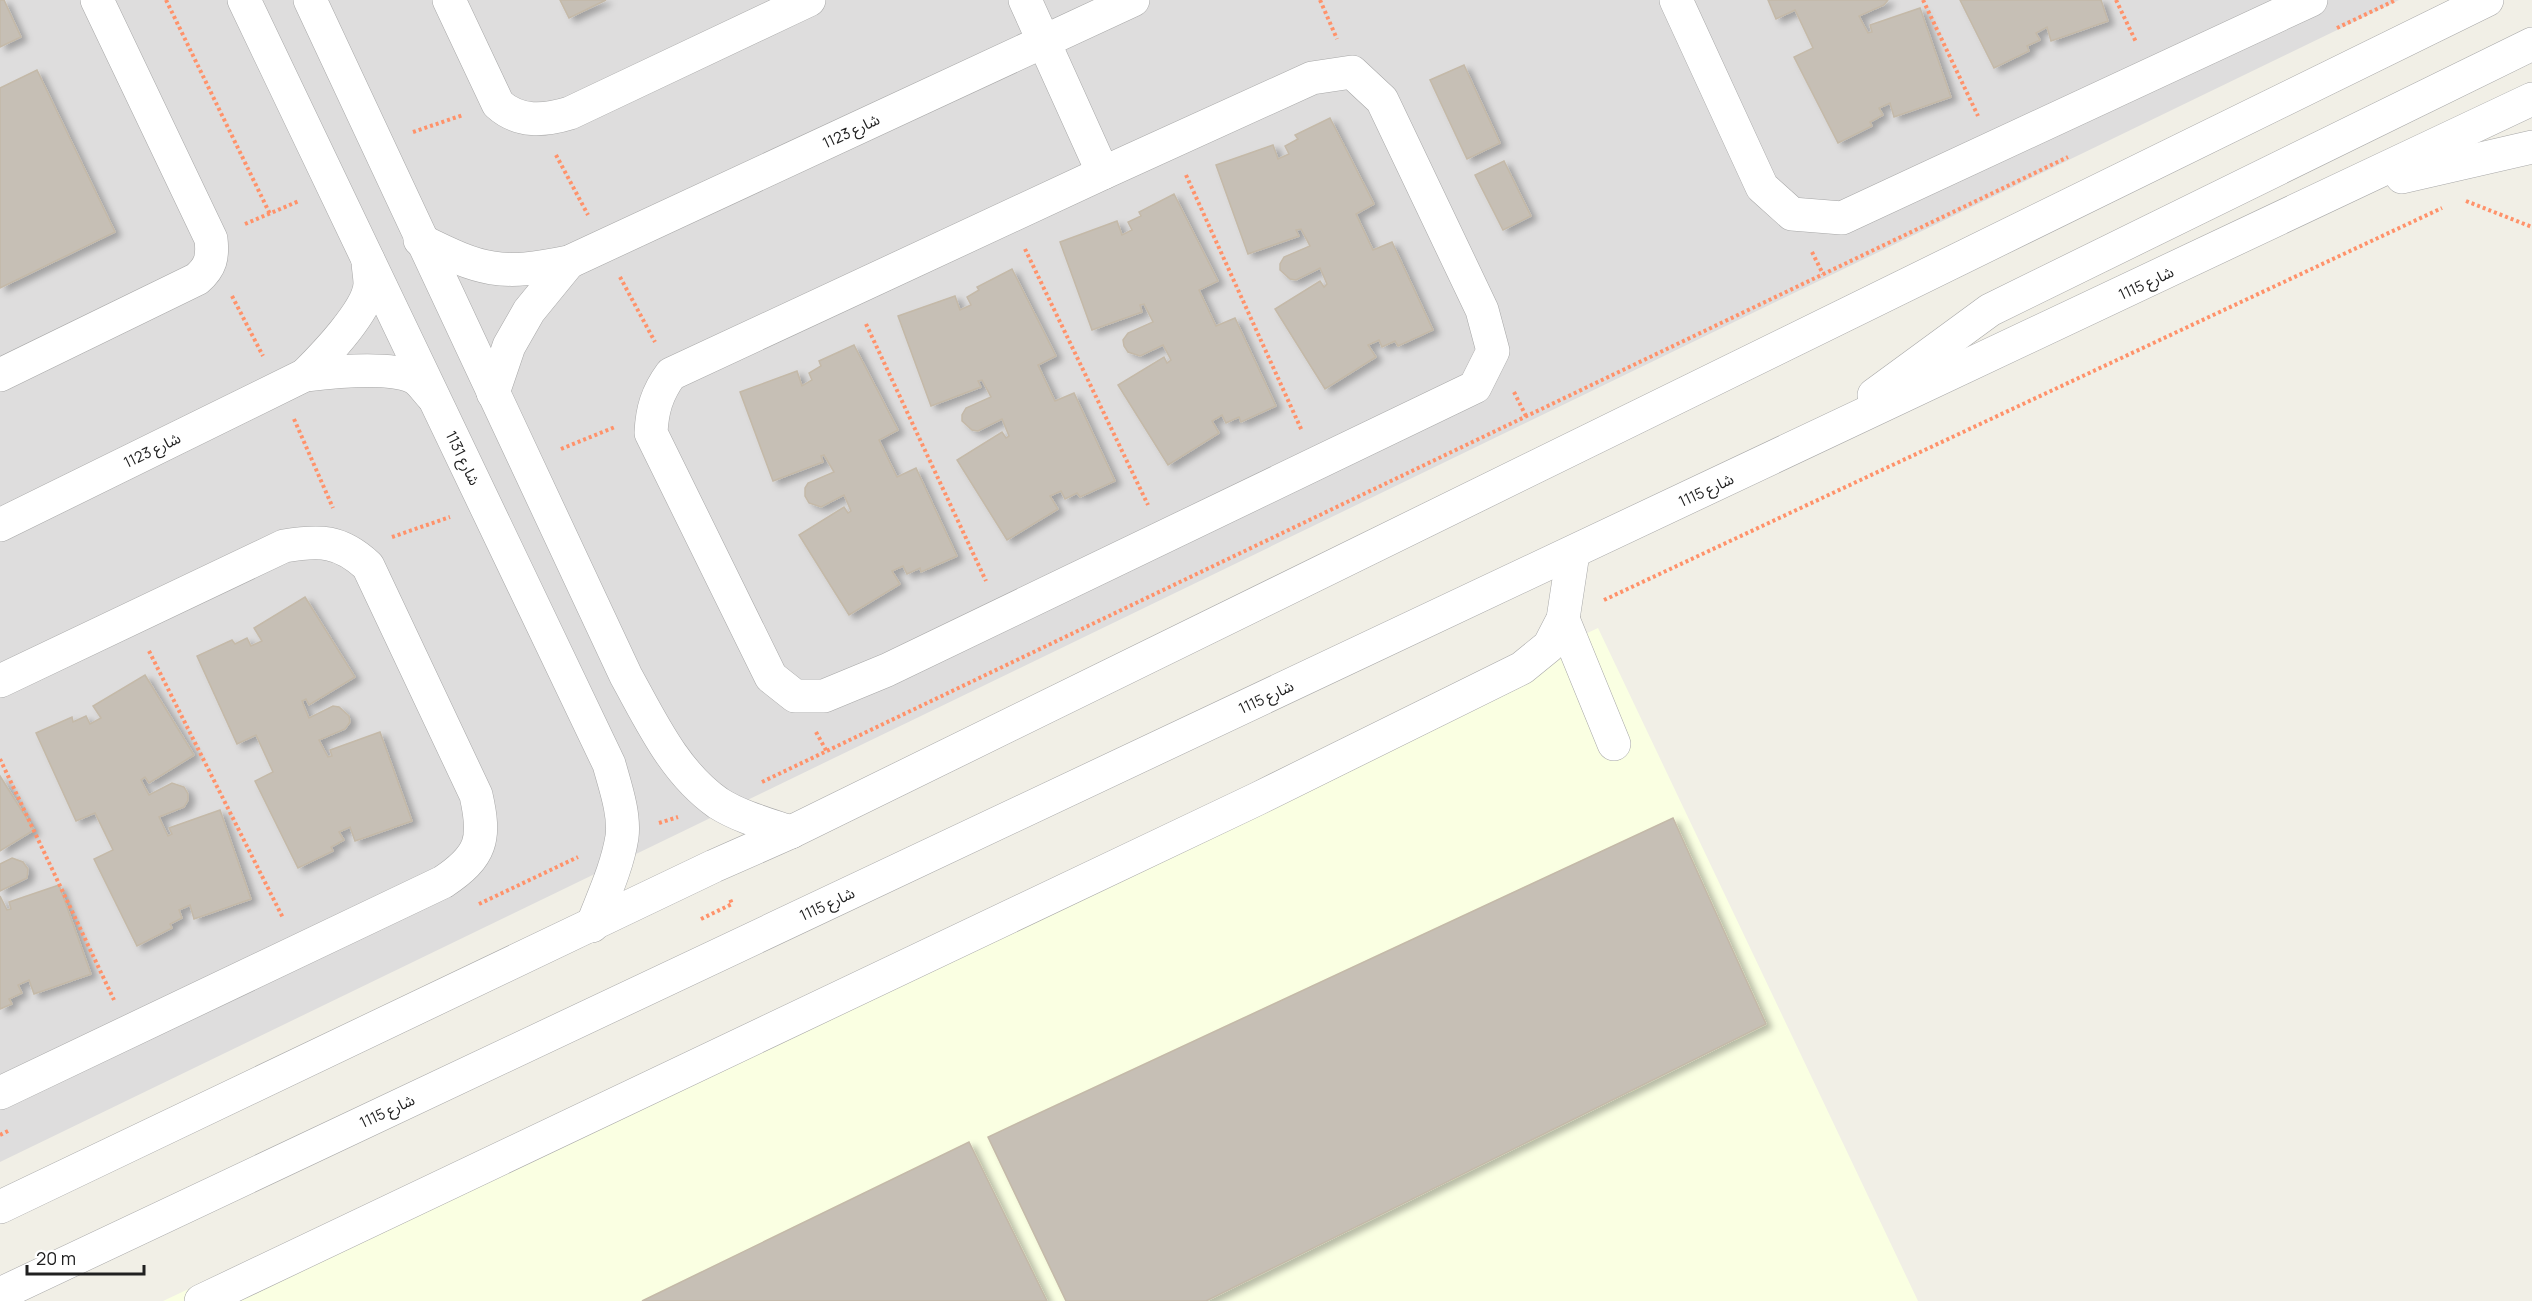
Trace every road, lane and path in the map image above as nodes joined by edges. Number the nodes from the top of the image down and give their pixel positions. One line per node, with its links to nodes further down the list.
1 (97, 0): 35 (street)
2 (166, 0): 28 (path)
3 (244, 0): 32 (street, شارع 1131)
4 (310, 0): 31 (street)
5 (449, 0): 6 (street)
6 (809, 0)
7 (1025, 0): 16 (street)
8 (1133, 0): 16 (street, شارع 1123)
9 (1676, 0): 22 (street)
10 (1923, 0): 22 (path)
11 (2116, 0): 18 (path)
12 (2311, 0): 18 (street)
13 (2396, 0): 15 (path)
14 (2487, 0): 51 (street)
15 (2331, 31)
16 (1045, 42): 24 (street); 33 (street, شارع 1123)
17 (2532, 44): 39 (street)
18 (2152, 74): 22 (street)
19 (2532, 99): 25 (street, شارع 1115)
20 (1171, 142): 24 (street); 40 (path); 40 (street)
21 (2532, 147): 25 (street)
22 (1993, 148)
23 (2072, 155): 50 (path)
24 (1103, 172): 29 (street)
25 (2336, 193): 39 (street, شارع 1115)
26 (2460, 199): 30 (path)
27 (2450, 204): 46 (path)
28 (270, 214)
29 (1009, 216): 34 (street); 42 (path)
30 (2532, 227)
31 (420, 240): 33 (street, شارع 1123); 37 (street)
32 (367, 259): 36 (street, شارع 1123); 38 (street, شارع 1131)
33 (569, 262): 37 (street, شارع 1123)
34 (850, 290): 44 (path); 44 (street)
35 (0, 375)
36 (304, 375): 38 (street, شارع 1123); 41 (street, شارع 1123)
37 (493, 393): 50 (street)
38 (433, 397): 54 (street, شارع 1131)
39 (1812, 440): 43 (street, شارع 1115)
40 (1317, 464): 42 (street)
41 (0, 525)
42 (1163, 537): 44 (street)
43 (1573, 553): 46 (street); 59 (street, شارع 1115)
44 (1002, 615)
45 (132, 619): 47 (street); 55 (path); 55 (street)
46 (1563, 619): 48 (street); 60 (street)
47 (0, 681)
48 (1614, 744)
49 (0, 759): 56 (path)
50 (719, 803): 51 (street)
51 (791, 832): 52 (street)
52 (714, 866): 53 (path); 54 (street)
53 (692, 923)
54 (592, 926): 58 (street)
55 (300, 950): 56 (street)
56 (130, 1032): 57 (street)
57 (0, 1093)
58 (0, 1207)
59 (0, 1293)
60 (201, 1301)

